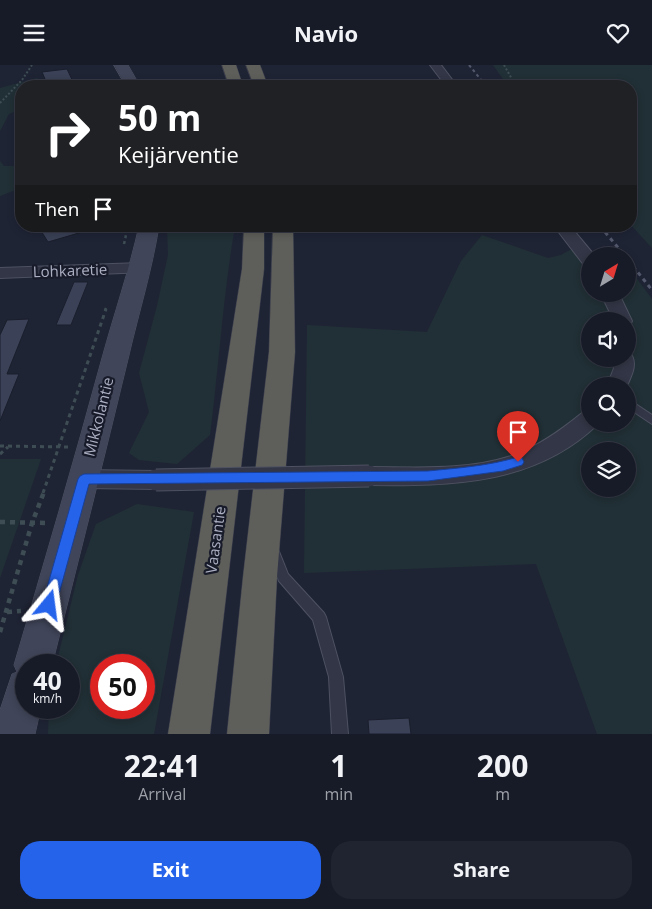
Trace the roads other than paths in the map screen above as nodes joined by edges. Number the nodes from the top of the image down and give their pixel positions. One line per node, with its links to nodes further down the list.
1 (122, 65): 5 (main road)
2 (229, 65): 6 (highway)
3 (253, 65): 7 (highway)
4 (435, 65): 8 (street)
5 (130, 80)
6 (234, 80)
7 (259, 80)
8 (447, 80)
9 (146, 232): 14 (main road, Mikkolantie)
10 (254, 232): 24 (highway, Vaasantie)
11 (283, 232): 20 (highway)
12 (567, 232): 13 (street)
13 (581, 250)
14 (130, 269): 15 (street, Lohkaretie); 19 (main road, Mikkolantie)
15 (0, 273)
16 (636, 409): 17 (lane)
17 (652, 421)
18 (581, 425): 19 (street, bridge)
19 (88, 463): 21 (main road, Mikkolantie)
20 (266, 518): 25 (highway); 26 (lane)
21 (36, 654)
22 (18, 719): 23 (main road)
23 (14, 734)
24 (189, 734)
25 (248, 734)
26 (340, 734)

